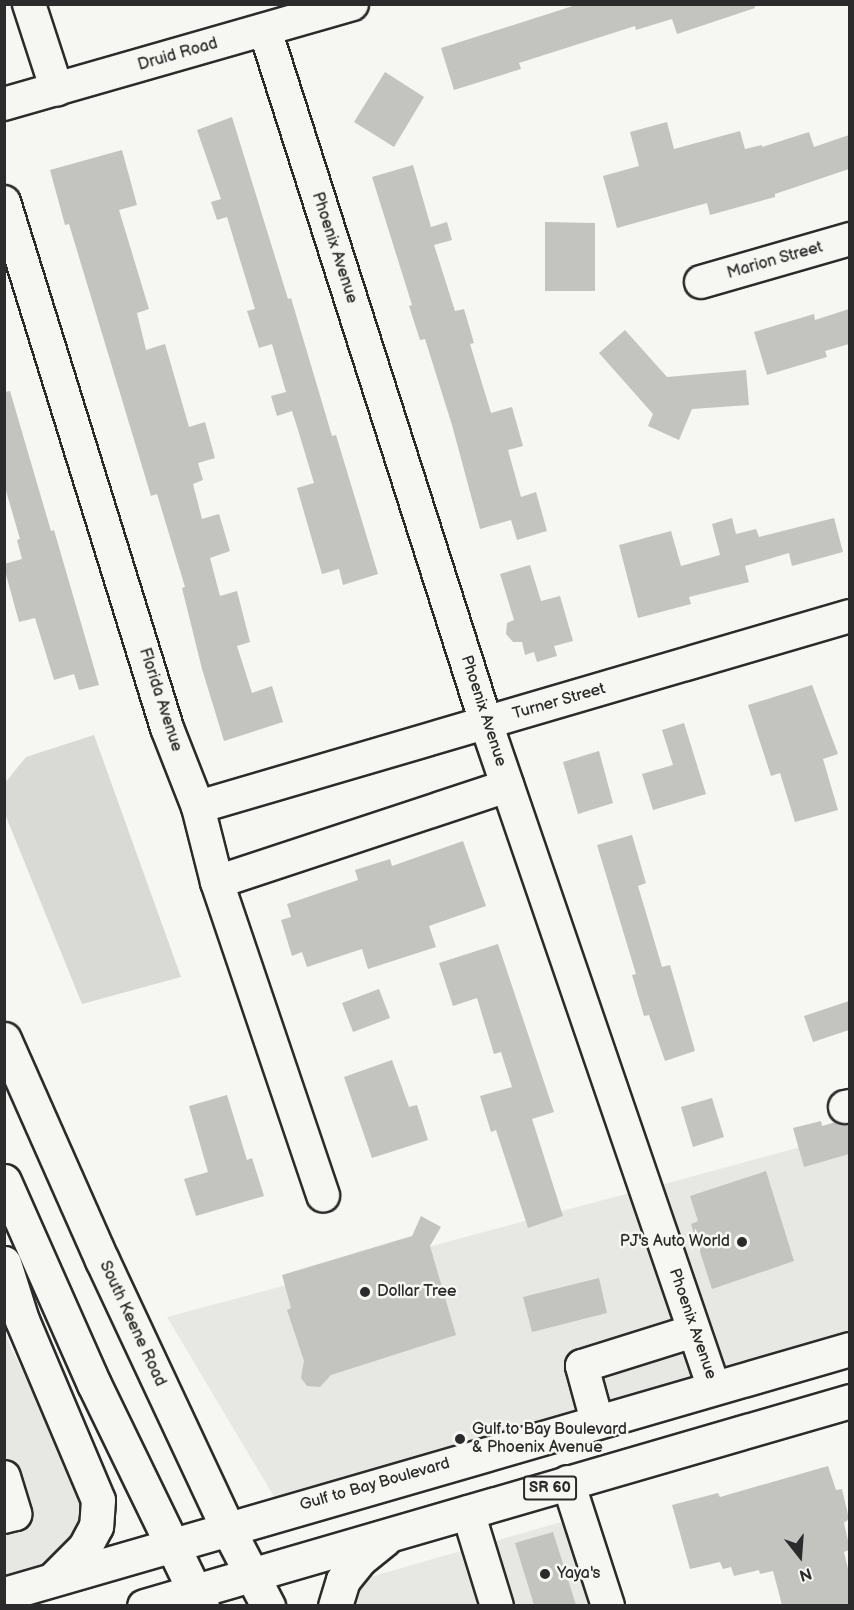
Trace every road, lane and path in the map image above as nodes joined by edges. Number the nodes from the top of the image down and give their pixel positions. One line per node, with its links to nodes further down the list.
1 (29, 4): 4 (street)
2 (352, 4): 3 (street, Druid Road)
3 (265, 30): 4 (street, Druid Road); 10 (street, Phoenix Avenue)
4 (57, 90): 5 (street, Druid Road)
5 (4, 104)
6 (4, 202): 12 (street, Florida Avenue)
7 (849, 239): 8 (street, Marion Street)
8 (701, 282)
9 (849, 616): 10 (street, Turner Street)
10 (486, 723): 11 (street, Phoenix Avenue); 12 (street, Turner Street)
11 (508, 786): 13 (street); 18 (street, Phoenix Avenue)
12 (198, 807): 13 (street, Florida Avenue)
13 (217, 882): 16 (street, Florida Avenue)
14 (4, 1039): 27 (main road, South Keene Road)
15 (4, 1181): 29 (main road)
16 (323, 1196)
17 (7, 1277): 31 (main road)
18 (694, 1331): 20 (street, Phoenix Avenue); 22 (street)
19 (849, 1349): 20 (main road, Gulf to Bay Boulevard)
20 (714, 1388): 22 (main road, Gulf to Bay Boulevard)
21 (849, 1401): 24 (main road, SR 60)
22 (597, 1421): 27 (main road, Gulf to Bay Boulevard)
23 (4, 1477): 26 (street)
24 (568, 1482): 25 (main road, SR 60); 38 (street)
25 (468, 1512): 28 (main road, SR 60); 37 (street)
26 (4, 1517)
27 (228, 1528): 29 (main road, Gulf to Bay Boulevard); 30 (main road, South Keene Road)
28 (391, 1534): 30 (main road, SR 60); 36 (main road)
29 (173, 1545): 31 (main road, Gulf to Bay Boulevard); 33 (main road)
30 (250, 1574): 33 (main road, SR 60); 35 (main road, South Keene Road)
31 (52, 1580): 32 (main road, Gulf to Bay Boulevard)
32 (4, 1594)
33 (198, 1599): 34 (main road, SR 60)
34 (144, 1605)
35 (268, 1605)
36 (335, 1605)
37 (497, 1605)
38 (608, 1605)

